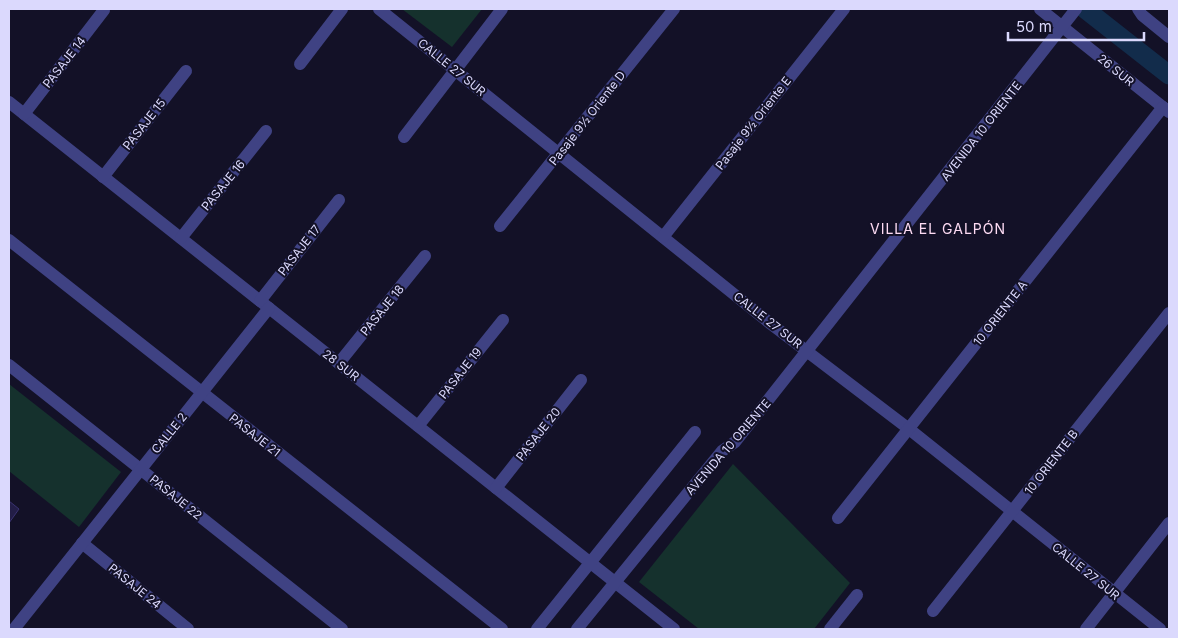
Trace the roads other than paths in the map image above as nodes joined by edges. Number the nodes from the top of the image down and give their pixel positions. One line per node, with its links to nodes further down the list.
1 (342, 9): 12 (street)
2 (379, 9): 13 (street, CALLE 27 SUR)
3 (502, 9): 13 (street)
4 (674, 9): 20 (street, Pasaje 9½ Oriente D)
5 (844, 9): 24 (street, Pasaje 9½ Oriente E)
6 (1040, 9): 10 (street, 26 SUR)
7 (1138, 9): 11 (street)
8 (104, 10): 17 (street, PASAJE 14)
9 (1074, 11): 10 (street, AVENIDA 10 ORIENTE)
10 (1062, 27): 16 (street, 26 SUR); 31 (street, AVENIDA 10 ORIENTE)
11 (1169, 37)
12 (300, 64)
13 (454, 69): 19 (street); 20 (street, CALLE 27 SUR)
14 (186, 71): 21 (street, PASAJE 15)
15 (9, 102): 17 (street, 28 SUR)
16 (1166, 109): 37 (street, 10 ORIENTE A)
17 (24, 114): 21 (street, 28 SUR)
18 (266, 131): 25 (street, PASAJE 16)
19 (404, 137)
20 (559, 154): 23 (street, Pasaje 9½ Oriente D); 24 (street, CALLE 27 SUR)
21 (104, 177): 25 (street, 28 SUR)
22 (339, 200): 28 (street, PASAJE 17)
23 (500, 226)
24 (663, 237): 31 (street, CALLE 27 SUR)
25 (181, 238): 28 (street, 28 SUR)
26 (9, 240): 35 (street, PASAJE 21)
27 (424, 256): 32 (street, PASAJE 18)
28 (265, 305): 32 (street, 28 SUR); 35 (street, CALLE 2)
29 (1169, 313): 41 (street, 10 ORIENTE B)
30 (502, 320): 36 (street, PASAJE 19)
31 (809, 352): 37 (street, CALLE 27 SUR); 46 (street, AVENIDA 10 ORIENTE)
32 (339, 363): 36 (street, 28 SUR)
33 (9, 365): 39 (street, PASAJE 22)
34 (581, 380): 40 (street, PASAJE 20)
35 (202, 392): 39 (street, CALLE 2); 53 (street, PASAJE 21)
36 (418, 426): 40 (street, 28 SUR)
37 (909, 429): 41 (street, CALLE 27 SUR); 42 (street, 10 ORIENTE A)
38 (695, 432): 45 (street)
39 (141, 469): 44 (street, CALLE 2); 52 (street, PASAJE 22)
40 (496, 488): 45 (street, 28 SUR)
41 (1012, 511): 47 (street, CALLE 27 SUR); 49 (street, 10 ORIENTE B)
42 (838, 518)
43 (1169, 523): 47 (street)
44 (82, 544): 50 (street, CALLE 2); 51 (street, PASAJE 24)
45 (590, 563): 46 (street, 28 SUR); 54 (street)
46 (614, 582): 55 (street, AVENIDA 10 ORIENTE); 56 (street, 28 SUR)
47 (1114, 593): 58 (street); 59 (street, CALLE 27 SUR)
48 (857, 595): 57 (street)
49 (933, 611)
50 (14, 629)
51 (188, 629)
52 (342, 629)
53 (502, 629)
54 (536, 629)
55 (576, 629)
56 (674, 629)
57 (830, 629)
58 (1086, 629)
59 (1160, 629)

